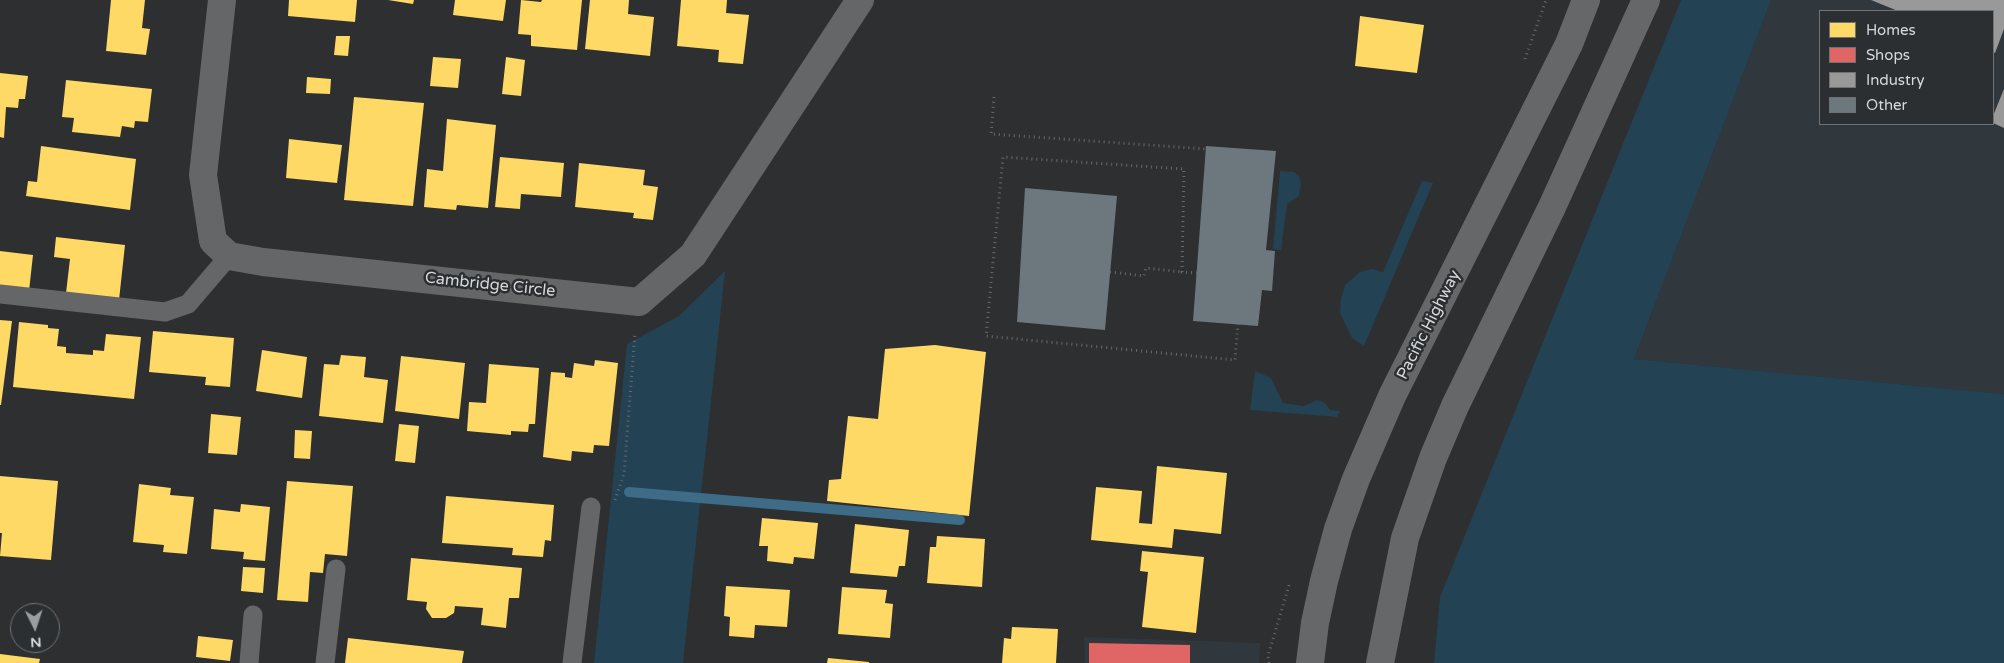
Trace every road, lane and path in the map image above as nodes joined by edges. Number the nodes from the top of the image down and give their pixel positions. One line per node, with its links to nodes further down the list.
1 (222, 0): 7 (street)
2 (860, 0): 12 (street)
3 (1586, 0): 21 (main road, Pacific Highway)
4 (1646, 0): 22 (main road)
5 (994, 97): 6 (path)
6 (1206, 149)
7 (229, 256): 11 (lane); 12 (street, Cambridge Circle)
8 (1110, 272): 9 (path)
9 (1182, 272): 10 (path); 13 (path)
10 (1197, 273)
11 (0, 294)
12 (639, 302): 14 (path)
13 (1238, 324)
14 (614, 502)
15 (591, 507): 20 (lane)
16 (336, 569): 19 (lane)
17 (253, 615): 18 (lane)
18 (249, 663)
19 (325, 663)
20 (572, 663)
21 (1310, 663)
22 (1380, 663)

